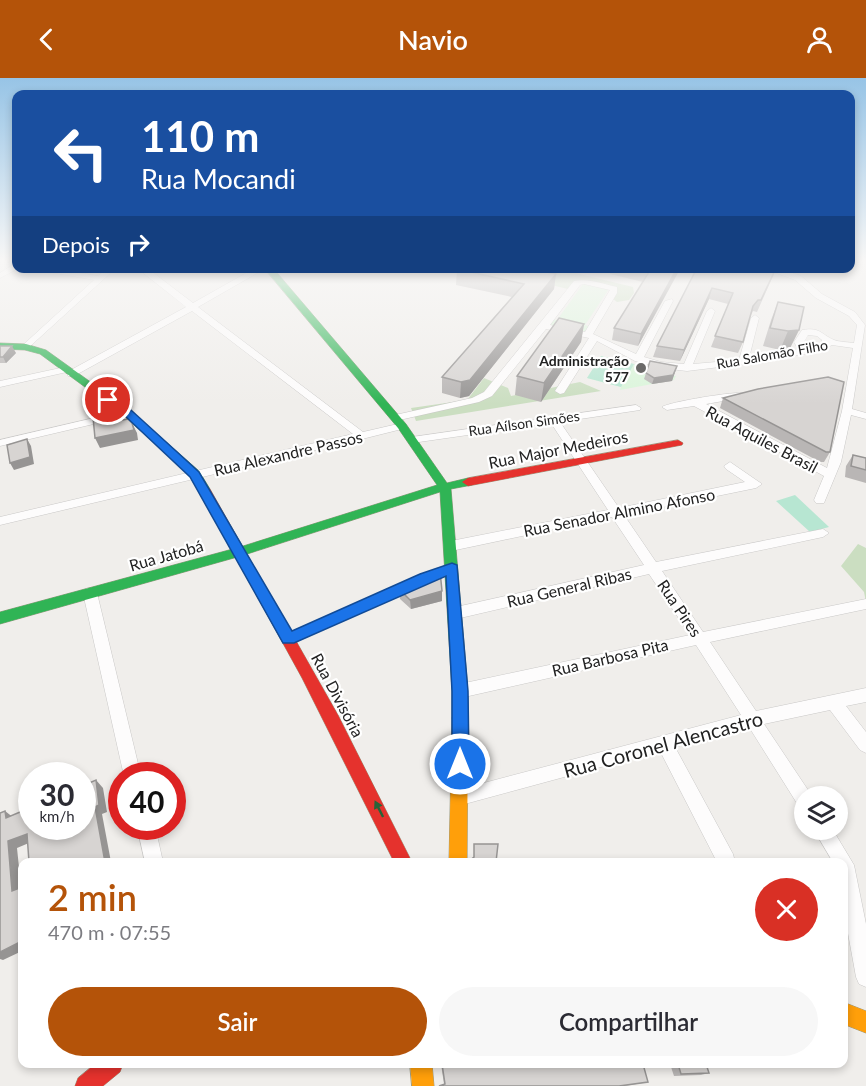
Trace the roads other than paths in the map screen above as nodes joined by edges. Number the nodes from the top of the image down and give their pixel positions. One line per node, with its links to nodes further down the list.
1 (67, 309): 16 (street)
2 (189, 309): 21 (street)
3 (196, 309): 35 (street)
4 (303, 309): 34 (street)
5 (557, 309): 11 (street)
6 (605, 309): 12 (street)
7 (665, 309): 18 (street)
8 (843, 309): 15 (street)
9 (711, 311): 20 (street, Rua Salomão Filho)
10 (756, 318): 19 (street)
11 (544, 326): 12 (street, Rua Salomão Filho); 34 (street)
12 (590, 337): 18 (street, Rua Salomão Filho); 25 (street)
13 (826, 341): 15 (street, Rua Salomão Filho); 17 (street, Rua Salomão Filho); 17 (street)
14 (0, 346): 16 (street, Rua Divisória)
15 (858, 346): 24 (street)
16 (26, 347): 21 (street, Rua Divisória)
17 (803, 350): 19 (street, Rua Salomão Filho)
18 (638, 359): 20 (street, Rua Salomão Filho)
19 (743, 361): 20 (street, Rua Salomão Filho)
20 (687, 368)
21 (68, 372): 23 (street); 31 (street, Rua Divisória)
22 (840, 382): 24 (street)
23 (0, 384)
24 (852, 384): 30 (street)
25 (560, 391)
26 (750, 394): 27 (street)
27 (695, 402): 28 (street); 42 (street, Rua Aquiles Brasil)
28 (667, 407)
29 (636, 408): 33 (street, Rua Aílson Simões)
30 (848, 411): 32 (street); 42 (street)
31 (127, 413): 37 (street); 41 (street, Rua Divisória)
32 (866, 416)
33 (553, 418): 36 (street, Rua Aílson Simões); 39 (street, Rua Pires)
34 (399, 422): 35 (street, Rua Alexandre Passos); 36 (street)
35 (362, 436): 41 (street, Rua Alexandre Passos)
36 (412, 440): 43 (street)
37 (0, 443)
38 (678, 443): 39 (street, Rua Major Medeiros)
39 (581, 462): 43 (street, Rua Major Medeiros); 45 (street, Rua Pires)
40 (730, 466): 45 (street, Rua Senador Almino Afonso)
41 (195, 474): 46 (street, Rua Alexandre Passos); 49 (street, Rua Divisória)
42 (828, 474): 44 (street)
43 (444, 487): 48 (street); 49 (street, Rua Jatobá)
44 (820, 500)
45 (615, 512): 48 (street, Rua Senador Almino Afonso); 51 (street, Rua Pires)
46 (0, 521)
47 (823, 533): 51 (street, Rua General Ribas)
48 (451, 546): 50 (street)
49 (241, 551): 52 (street, Rua Jatobá); 57 (street, Rua Divisória)
50 (452, 568): 54 (street); 57 (street)
51 (652, 568): 54 (street, Rua General Ribas); 56 (street, Rua Pires)
52 (90, 593): 55 (street, Rua Jatobá); 64 (street)
53 (866, 604): 56 (street, Rua Barbosa Pita)
54 (456, 613): 58 (street)
55 (0, 618)
56 (699, 637): 58 (street, Rua Barbosa Pita); 61 (street, Rua Pires)
57 (289, 639): 70 (street, Rua Divisória, one-way to 57)
58 (460, 691): 66 (street)
59 (866, 695): 60 (street, Rua Coronel Alencastro)
60 (832, 702): 61 (street, Rua Coronel Alencastro); 63 (street)
61 (753, 719): 62 (street, Rua Coronel Alencastro); 65 (street, Rua Pires)
62 (664, 743): 66 (street, Rua Coronel Alencastro); 72 (street)
63 (866, 745)
64 (131, 762)
65 (796, 786)
66 (460, 797): 71 (street)
67 (149, 840): 69 (street)
68 (829, 840): 73 (street)
69 (153, 858)
70 (401, 858)
71 (458, 858)
72 (724, 858)
73 (841, 858)
74 (848, 881): 75 (street)
75 (866, 977)
76 (848, 1015): 77 (street)
77 (866, 1022)
78 (421, 1068): 79 (street)
79 (423, 1086)

